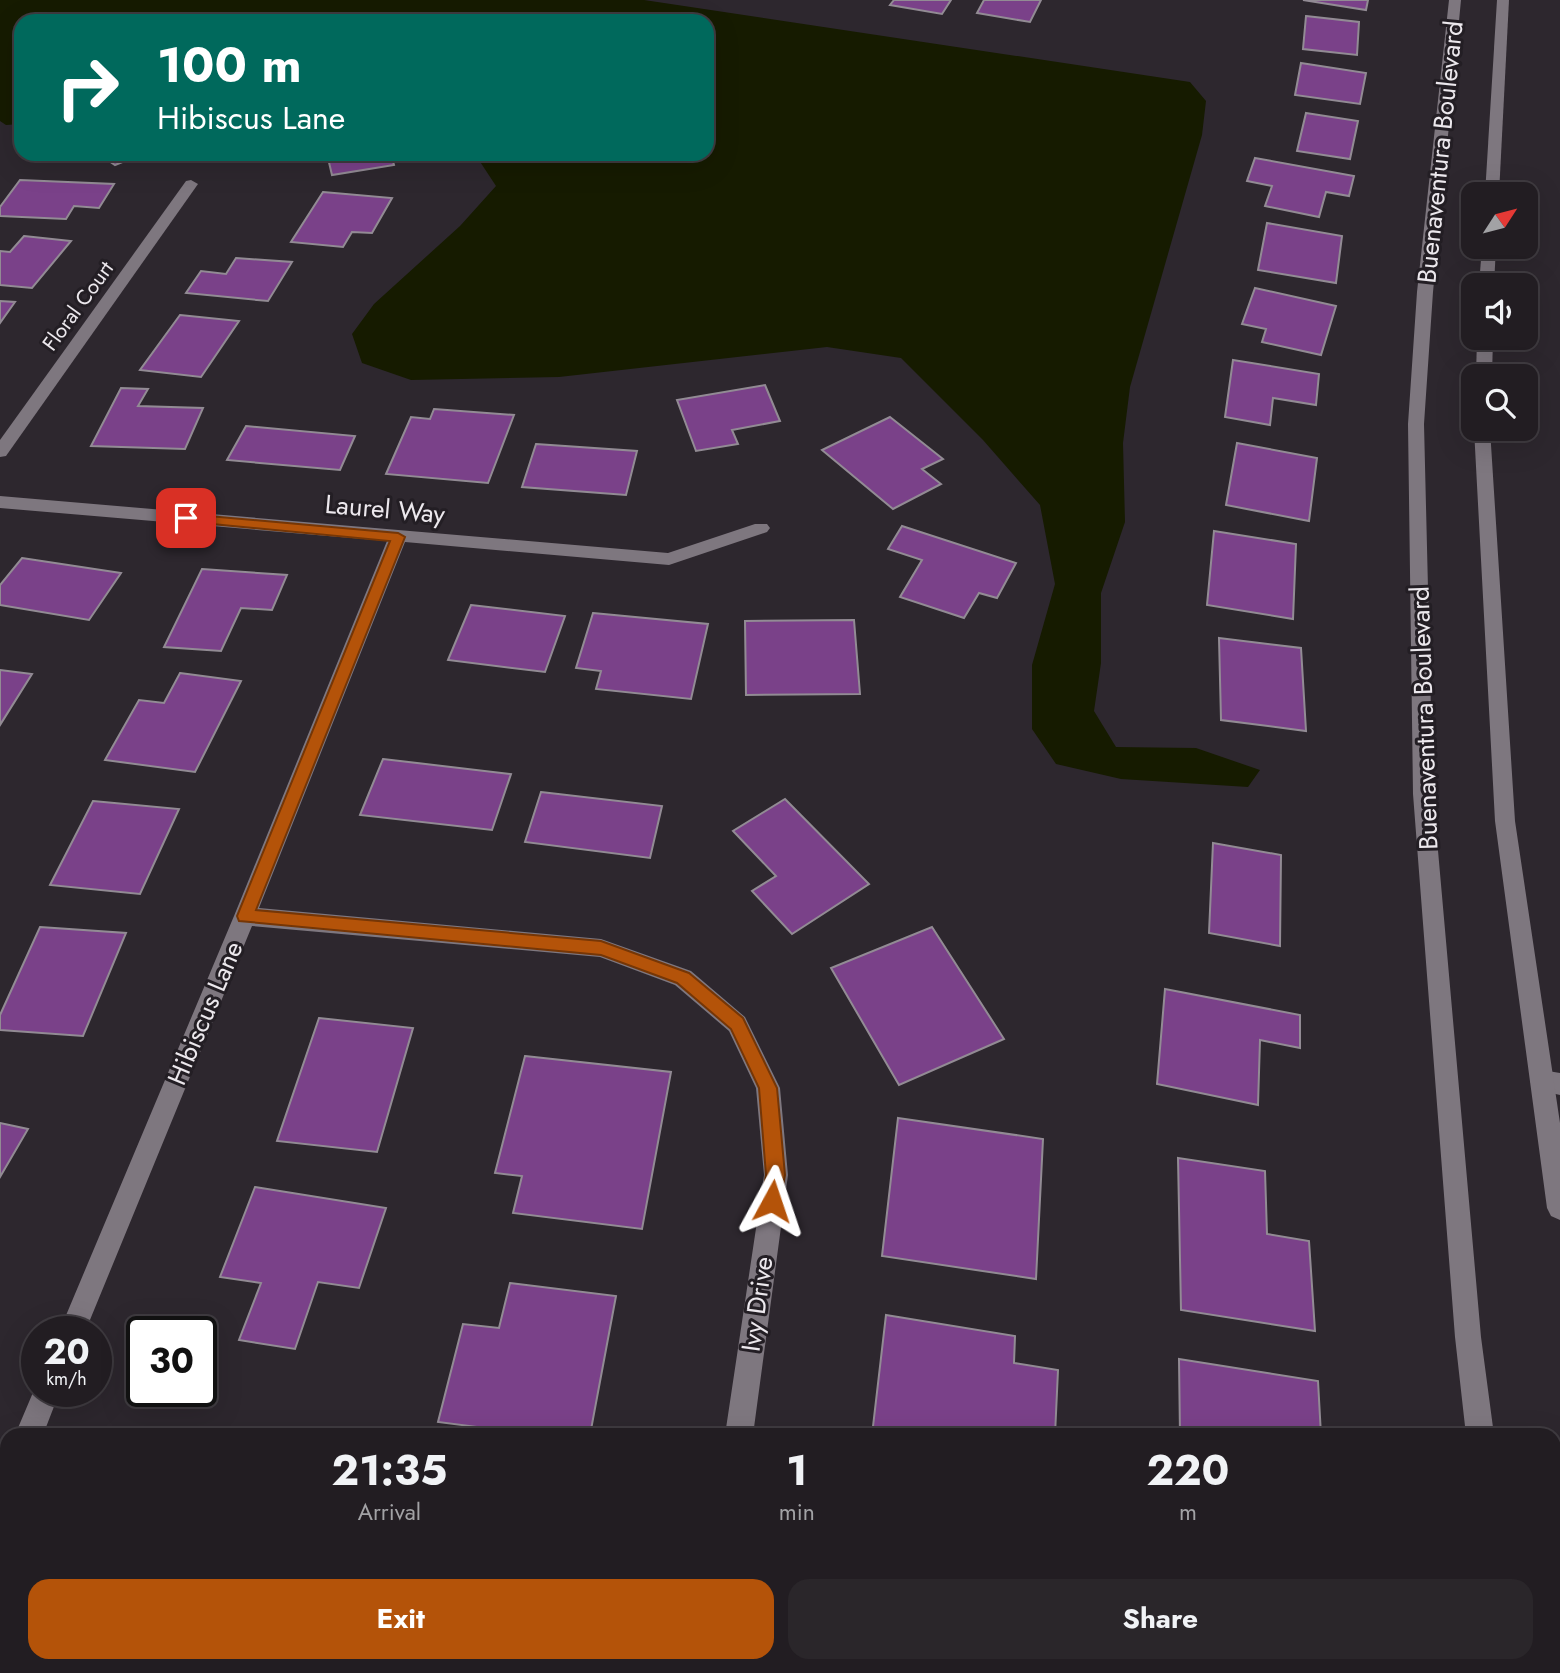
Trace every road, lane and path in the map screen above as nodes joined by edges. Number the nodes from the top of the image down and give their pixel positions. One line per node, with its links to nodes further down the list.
1 (1455, 0): 17 (main road, Buenaventura Boulevard)
2 (1503, 0): 3 (main road, Buenaventura Boulevard)
3 (1493, 182)
4 (191, 184): 6 (main road, Floral Court)
5 (1482, 441): 11 (main road)
6 (0, 452)
7 (0, 502): 9 (main road, Laurel Way)
8 (761, 528): 9 (main road, Laurel Way)
9 (398, 537): 10 (main road, Hibiscus Lane)
10 (245, 916): 13 (main road, Hibiscus Lane); 16 (main road, Ivy Drive)
11 (1551, 1083): 12 (main road)
12 (1560, 1208)
13 (79, 1316)
14 (40, 1407): 15 (main road)
15 (32, 1428)
16 (740, 1428)
17 (1479, 1428)

